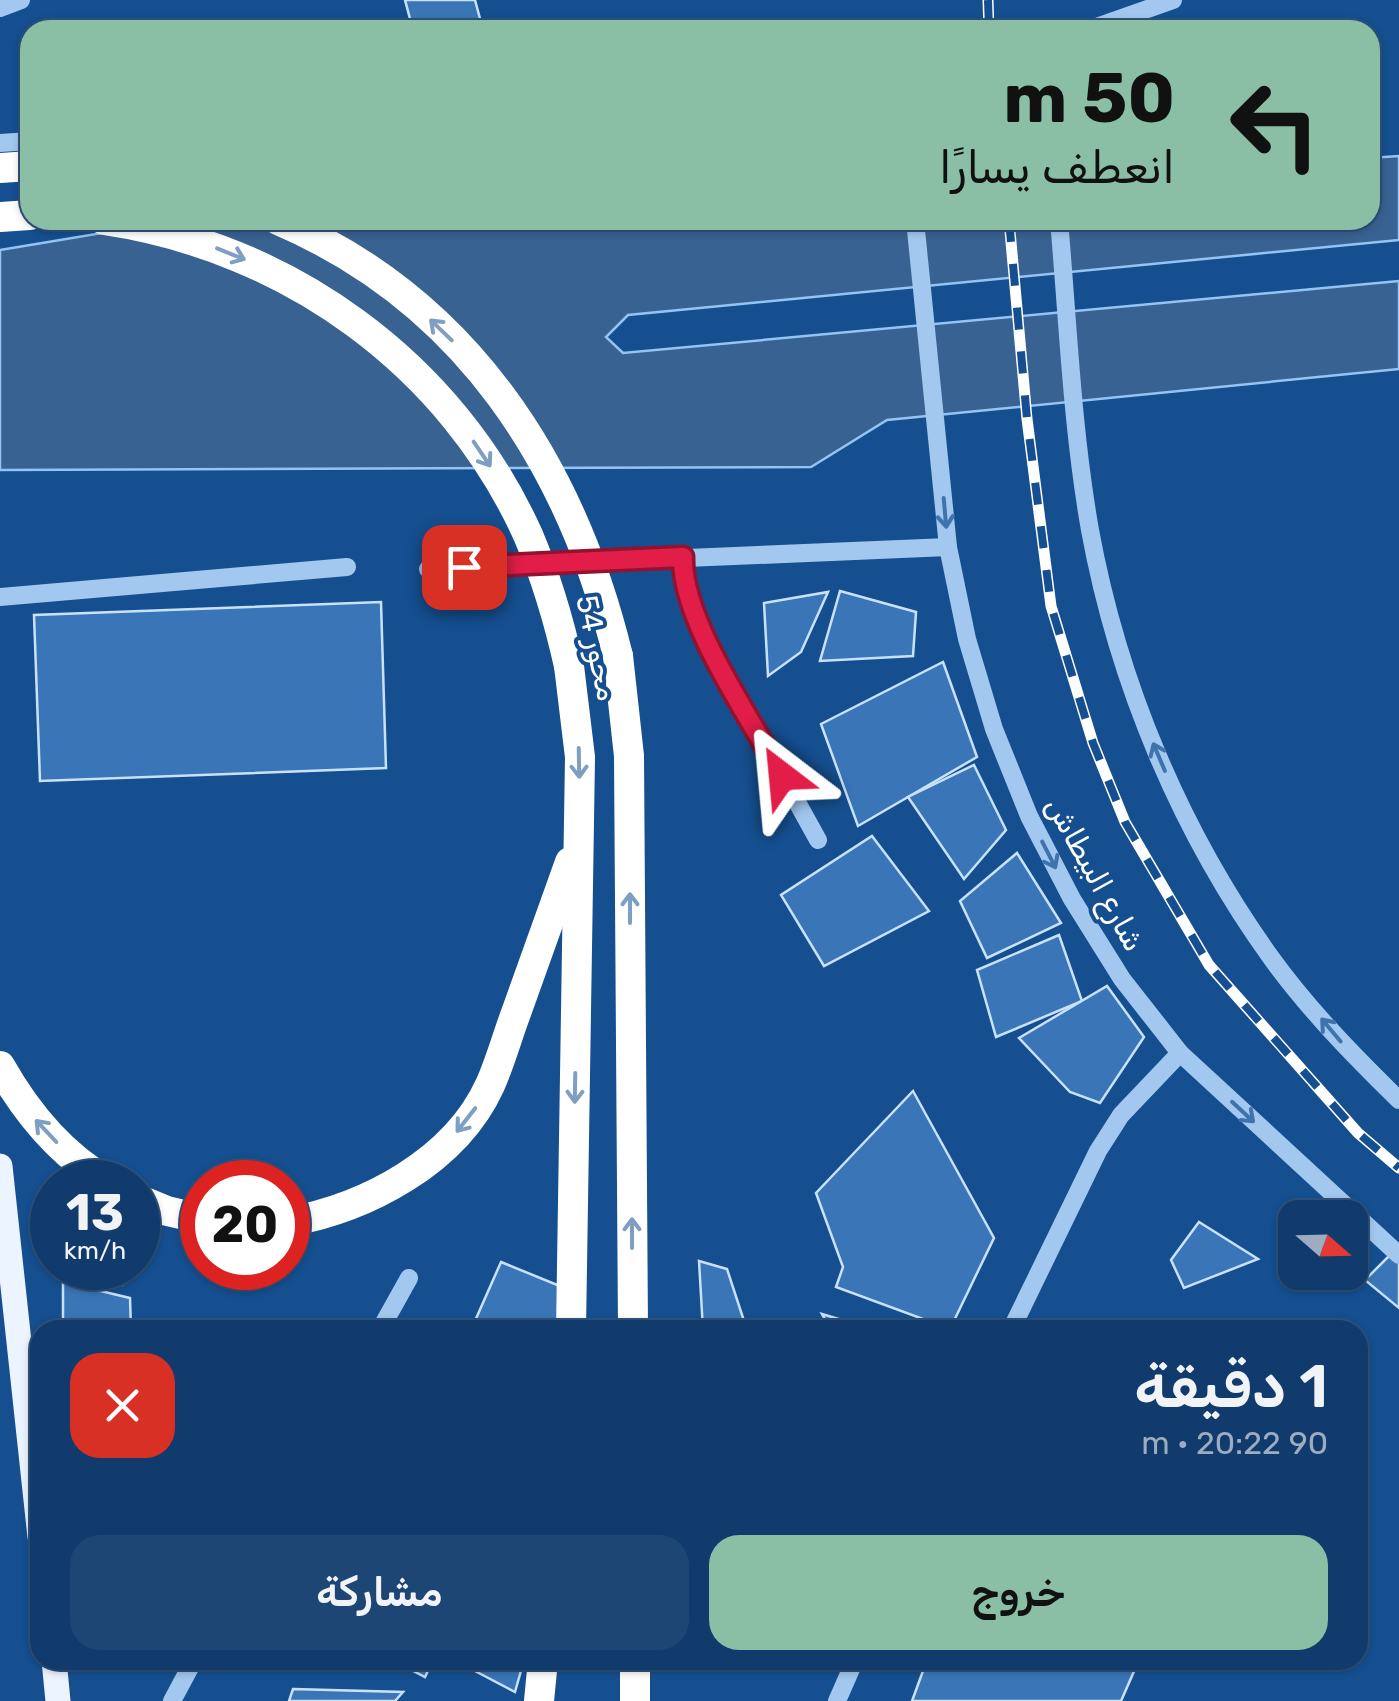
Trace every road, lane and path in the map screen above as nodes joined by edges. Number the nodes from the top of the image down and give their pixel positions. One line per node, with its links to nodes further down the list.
1 (21, 0): 3 (lane)
2 (1173, 0): 4 (lane)
3 (0, 8)
4 (1116, 20)
5 (153, 230): 14 (highway, محور 54, one-way to 14, bridge)
6 (298, 230): 26 (highway, محور 54, one-way to 6, bridge)
7 (915, 230): 9 (lane, شارع البيطاش, one-way to 9)
8 (1061, 230): 18 (lane, one-way to 8)
9 (948, 548): 10 (lane); 16 (lane, شارع البيطاش, one-way to 16)
10 (683, 557): 12 (lane); 15 (lane)
11 (347, 567): 13 (lane)
12 (428, 569)
13 (0, 598)
14 (579, 835): 21 (highway, one-way to 21); 25 (highway, محور 54, one-way to 25)
15 (818, 840)
16 (1180, 1053): 22 (lane, شارع البيطاش, one-way to 22); 27 (lane)
17 (0, 1066): 19 (highway, one-way to 17)
18 (1399, 1100)
19 (78, 1160)
20 (0, 1166): 28 (main road)
21 (310, 1217)
22 (1399, 1255)
23 (409, 1278): 24 (lane)
24 (386, 1320)
25 (571, 1320)
26 (633, 1320)
27 (1015, 1320)
28 (26, 1417): 29 (main road); 30 (main road)
29 (0, 1421)
30 (30, 1451)
31 (55, 1670): 36 (main road)
32 (189, 1670): 37 (lane)
33 (542, 1670): 38 (highway)
34 (635, 1670): 39 (highway)
35 (851, 1670): 40 (lane)
36 (58, 1701)
37 (172, 1701)
38 (538, 1701)
39 (635, 1701)
40 (837, 1701)

